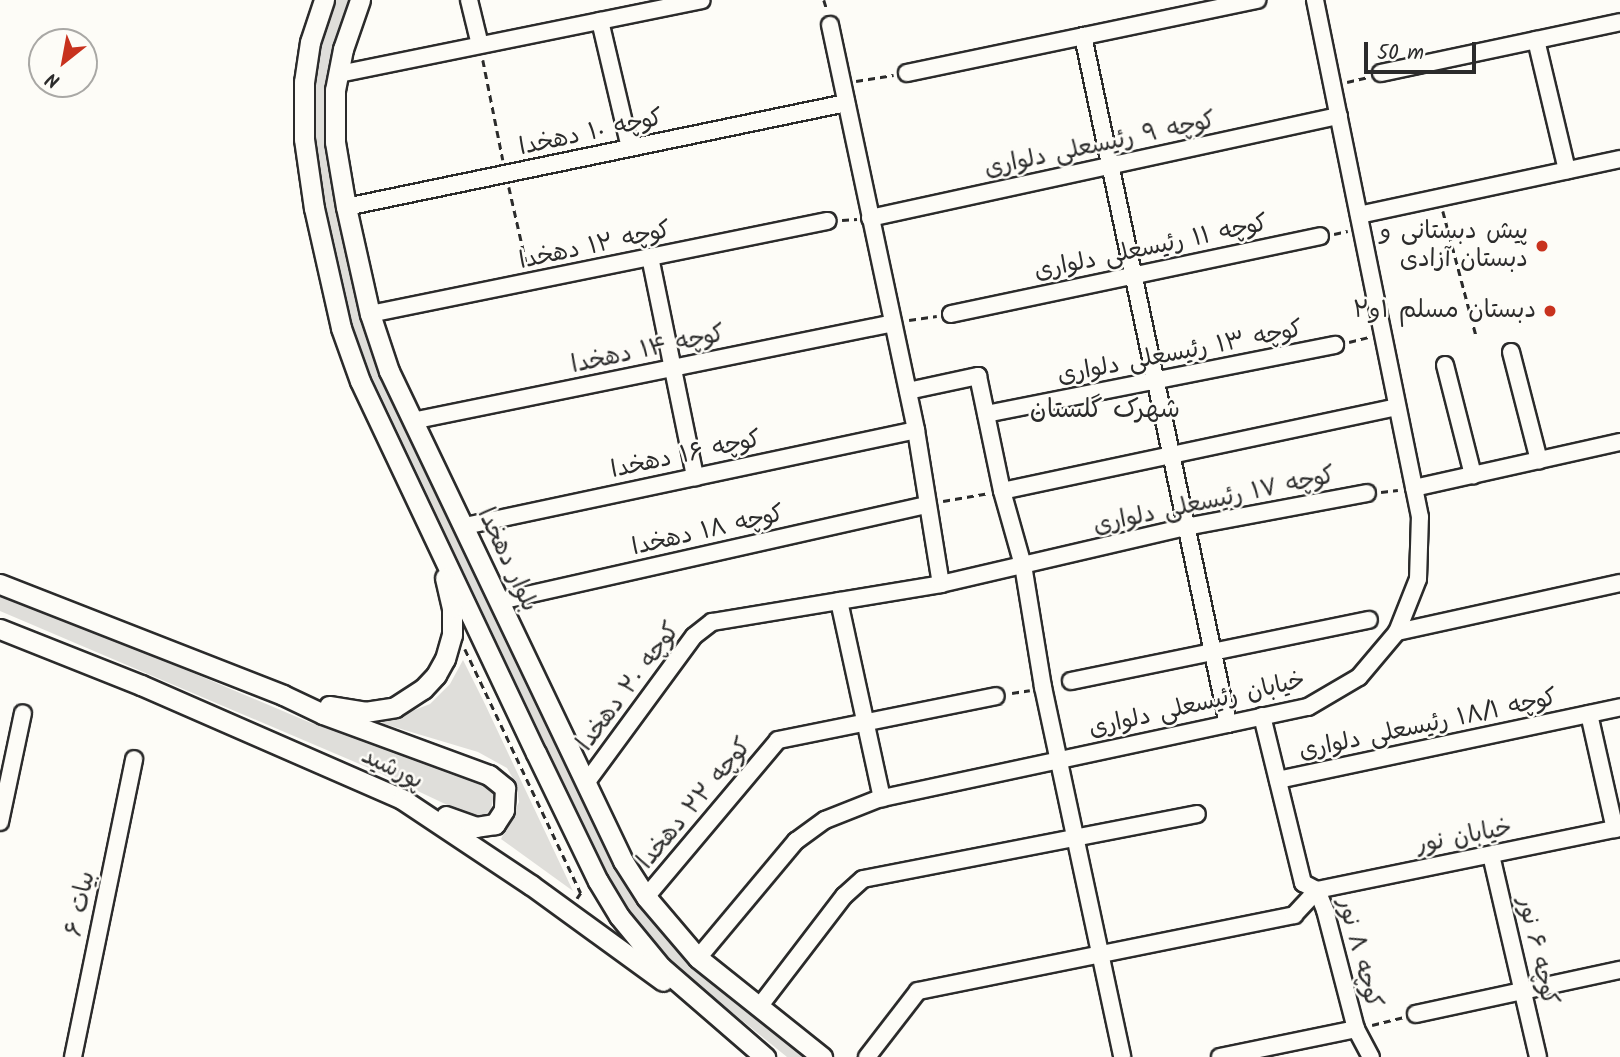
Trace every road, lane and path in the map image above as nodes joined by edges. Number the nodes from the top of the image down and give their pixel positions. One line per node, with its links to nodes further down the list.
1 (324, 0): 60 (main road)
2 (469, 0): 12 (street)
3 (702, 0): 7 (street)
4 (1257, 0): 10 (street)
5 (1315, 0): 17 (street, خیابان رئیسعلی دلواری)
6 (365, 1): 15 (main road, بلوار دهخدا)
7 (600, 21): 12 (street); 20 (street)
8 (1620, 22): 11 (street)
9 (830, 25): 16 (street)
10 (1083, 36): 13 (street); 22 (street)
11 (1536, 40): 14 (street); 23 (street)
12 (480, 45): 15 (street); 24 (path)
13 (907, 73): 16 (path)
14 (1381, 73): 17 (path)
15 (338, 74): 26 (main road, بلوار دهخدا)
16 (842, 84): 18 (street)
17 (1333, 86): 19 (street, خیابان رئیسعلی دلواری)
18 (846, 103): 20 (street, کوچه ۱۰ دهخدا); 27 (street)
19 (1339, 116): 22 (street, کوچه ۹ رئیسعلی دلواری); 29 (street, خیابان رئیسعلی دلواری)
20 (630, 148): 24 (street, کوچه ۱۰ دهخدا)
21 (1620, 159): 23 (street)
22 (1110, 166): 27 (street, کوچه ۹ رئیسعلی دلواری); 32 (street)
23 (1567, 170): 25 (street)
24 (506, 173): 26 (street, کوچه ۱۰ دهخدا); 33 (path)
25 (1440, 198): 29 (street); 38 (path)
26 (346, 206): 34 (main road, بلوار دهخدا)
27 (870, 218): 28 (path); 36 (street)
28 (828, 221): 31 (street, کوچه ۱۲ دهخدا)
29 (1360, 222): 30 (path); 37 (street, خیابان رئیسعلی دلواری)
30 (1320, 236): 32 (street, کوچه ۱۱ رئیسعلی دلواری)
31 (650, 257): 33 (street, کوچه ۱۲ دهخدا); 42 (street)
32 (1133, 275): 35 (street, کوچه ۱۱ رئیسعلی دلواری); 43 (street)
33 (530, 283): 34 (street, کوچه ۱۲ دهخدا)
34 (370, 314): 47 (main road, بلوار دهخدا)
35 (951, 314): 36 (path)
36 (893, 323): 42 (street, کوچه ۱۴ دهخدا); 44 (street)
37 (1383, 334): 39 (path, کوچه ۱۳ رئیسعلی دلواری); 45 (street, خیابان رئیسعلی دلواری)
38 (1476, 335)
39 (1335, 345): 43 (street, کوچه ۱۳ رئیسعلی دلواری)
40 (1511, 352): 51 (street)
41 (1445, 365): 52 (street)
42 (673, 368): 47 (street, کوچه ۱۴ دهخدا); 53 (street)
43 (1155, 381): 46 (street, کوچه ۱۳ رئیسعلی دلواری); 50 (street)
44 (908, 391): 46 (street); 48 (street)
45 (1397, 407): 50 (street); 54 (street, خیابان رئیسعلی دلواری)
46 (986, 414): 55 (street)
47 (412, 421): 58 (main road, بلوار دهخدا)
48 (916, 430): 53 (street, کوچه ۱۶ دهخدا); 57 (street)
49 (1620, 442): 51 (street)
50 (1171, 455): 55 (street); 59 (street)
51 (1539, 460): 52 (street)
52 (1473, 475): 54 (street)
53 (695, 477): 58 (street, کوچه ۱۶ دهخدا)
54 (1414, 488): 56 (path, کوچه ۱۷ رئیسعلی دلواری); 70 (street, خیابان رئیسعلی دلواری)
55 (1002, 491): 57 (path); 61 (street)
56 (1367, 493): 59 (street, کوچه ۱۷ رئیسعلی دلواری)
57 (927, 505): 64 (street); 65 (street, کوچه ۱۸ دهخدا)
58 (465, 526): 65 (main road, بلوار دهخدا)
59 (1186, 527): 61 (street, کوچه ۱۷ رئیسعلی دلواری); 72 (street)
60 (432, 530): 75 (main road); 103 (main road)
61 (1023, 565): 64 (street, کوچه ۱۷ رئیسعلی دلواری); 74 (street)
62 (1620, 583): 70 (street)
63 (0, 584): 75 (main road)
64 (941, 584): 66 (street, کوچه ۱۷ رئیسعلی دلواری)
65 (500, 601): 86 (main road, بلوار دهخدا)
66 (839, 601): 68 (street, کوچه ۱۷ رئیسعلی دلواری); 81 (street)
67 (1368, 620): 72 (street)
68 (712, 622): 86 (street, کوچه ۲۰ دهخدا)
69 (0, 629): 88 (main road, پورشید)
70 (1397, 632): 80 (street, خیابان رئیسعلی دلواری)
71 (465, 649): 95 (path)
72 (1212, 652): 73 (street); 82 (street)
73 (1071, 681)
74 (1043, 687): 76 (path); 84 (street)
75 (283, 695): 88 (main road)
76 (996, 696): 81 (street)
77 (1620, 708): 79 (street, کوچه ۱۸/۱ رئیسعلی دلواری)
78 (23, 713): 90 (street)
79 (1589, 714): 85 (street, کوچه ۱۸/۱ رئیسعلی دلواری); 91 (street)
80 (1262, 716): 82 (street, خیابان رئیسعلی دلواری); 85 (street, کوچه ۸ نور)
81 (864, 723): 87 (street); 96 (street, کوچه ۲۲ دهخدا)
82 (1228, 724): 84 (street, خیابان رئیسعلی دلواری)
83 (134, 759): 106 (street, بیات ۶)
84 (1058, 760): 87 (street, خیابان رئیسعلی دلواری); 92 (street)
85 (1278, 780): 94 (street, کوچه ۸ نور)
86 (586, 783): 96 (main road, بلوار دهخدا)
87 (882, 798): 98 (street, خیابان رئیسعلی دلواری)
88 (402, 799): 103 (main road, پورشید)
89 (1197, 814): 92 (street)
90 (0, 822)
91 (1617, 829): 93 (street, خیابان نور)
92 (1075, 838): 97 (street); 101 (street)
93 (1491, 855): 94 (street, خیابان نور); 100 (street, کوچه ۶ نور)
94 (1317, 890): 97 (street); 104 (street, کوچه ۸ نور)
95 (581, 893)
96 (646, 897): 98 (main road, بلوار دهخدا)
97 (1101, 954): 109 (street); 110 (street)
98 (698, 958): 101 (main road, بلوار دهخدا)
99 (1620, 970): 100 (street)
100 (1522, 989): 102 (street); 113 (street, کوچه ۶ نور)
101 (759, 1007): 108 (main road, بلوار دهخدا)
102 (1416, 1014): 104 (path)
103 (723, 1024): 107 (main road)
104 (1356, 1029): 105 (street); 112 (street, کوچه ۸ نور)
105 (1269, 1052): 111 (street)
106 (73, 1057)
107 (765, 1057)
108 (821, 1057)
109 (867, 1057)
110 (1122, 1057)
111 (1220, 1057)
112 (1371, 1057)
113 (1538, 1057)

